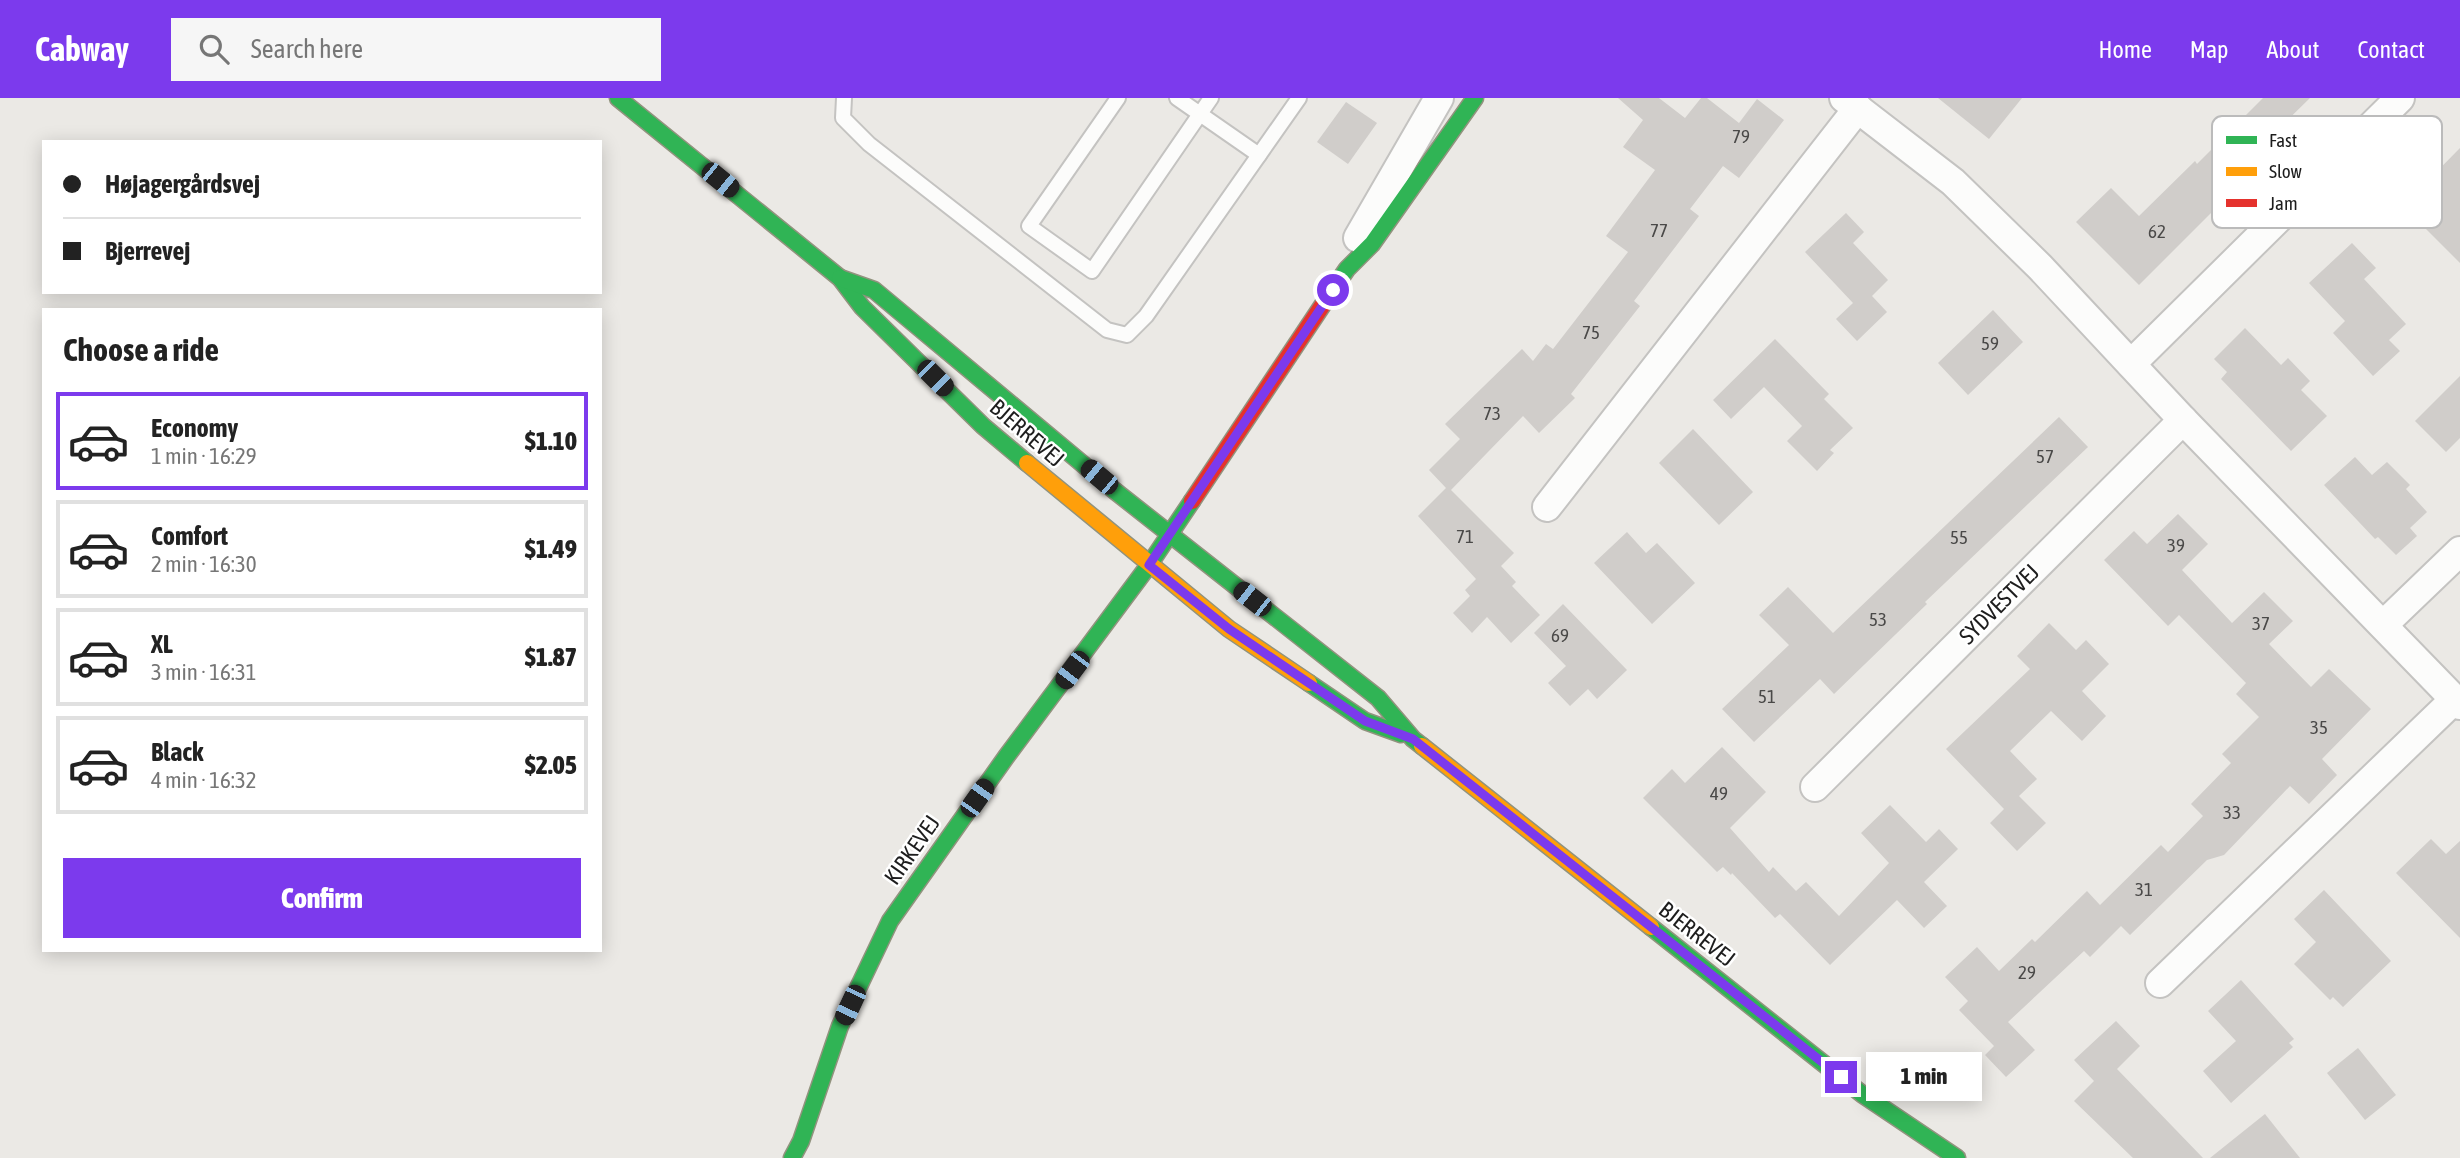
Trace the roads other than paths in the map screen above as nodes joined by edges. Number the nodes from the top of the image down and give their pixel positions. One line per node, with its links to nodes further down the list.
1 (618, 98): 16 (street, BJERREVEJ)
2 (844, 98): 13 (lane)
3 (1118, 98): 11 (lane)
4 (1177, 98): 11 (lane)
5 (1211, 98): 11 (lane)
6 (1299, 98): 13 (lane)
7 (1439, 98): 15 (street)
8 (1475, 98): 15 (street, KIRKEVEJ)
9 (2400, 98): 12 (street)
10 (1851, 102): 17 (street); 19 (street)
11 (1200, 114): 13 (lane)
12 (2382, 116)
13 (1259, 155)
14 (2269, 228): 17 (street)
15 (1347, 269): 20 (street, KIRKEVEJ)
16 (840, 278): 20 (street, BJERREVEJ); 22 (street, BJERREVEJ)
17 (2131, 364): 18 (street)
18 (2183, 421): 23 (street); 26 (street, SYDVESTVEJ)
19 (1547, 507)
20 (1170, 535): 22 (street, KIRKEVEJ); 25 (street, BJERREVEJ)
21 (2460, 551): 23 (street)
22 (1149, 565): 25 (street, BJERREVEJ); 28 (street, KIRKEVEJ)
23 (2383, 625): 24 (street)
24 (2458, 702): 27 (street)
25 (1413, 739): 29 (street, BJERREVEJ)
26 (1815, 787)
27 (2161, 983)
28 (792, 1158)
29 (1957, 1158)

